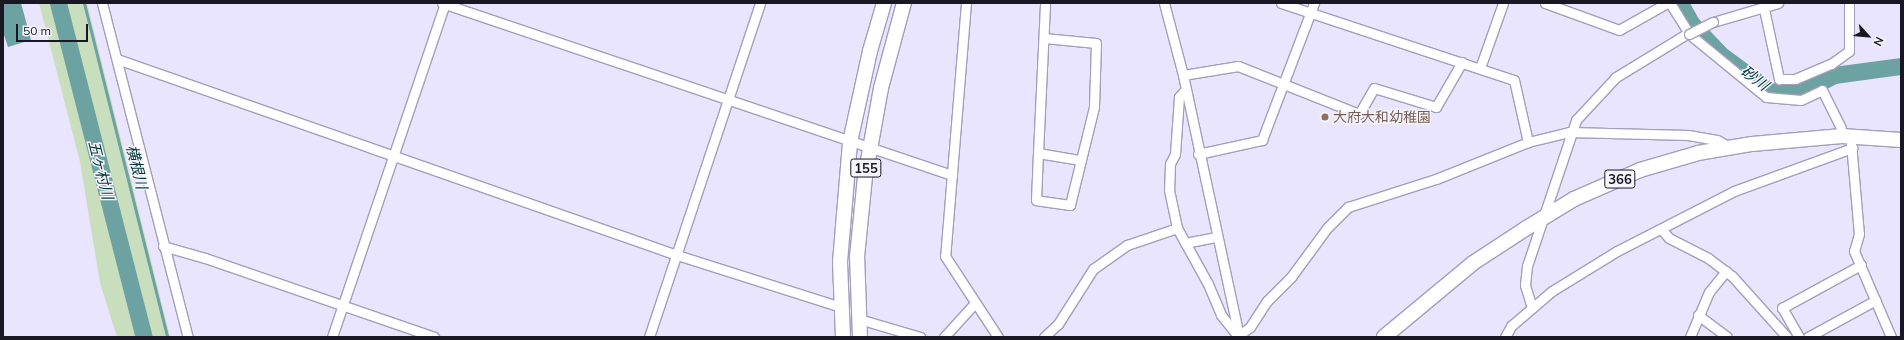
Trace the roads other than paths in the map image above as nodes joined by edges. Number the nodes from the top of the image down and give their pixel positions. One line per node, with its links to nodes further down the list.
1 (102, 3): 21 (street)
2 (444, 3): 27 (street); 37 (street)
3 (760, 3): 27 (street)
4 (884, 3): 31 (highway, 155)
5 (904, 3): 34 (highway, 155)
6 (966, 3): 39 (street)
7 (1045, 3): 20 (street)
8 (1164, 3): 24 (street)
9 (1281, 3): 18 (street)
10 (1314, 3): 18 (street)
11 (1503, 3): 23 (street)
12 (1545, 3): 13 (street)
13 (1667, 3)
14 (1670, 3): 19 (street)
15 (1778, 3): 17 (street)
16 (1849, 3): 17 (street)
17 (1764, 9): 19 (street, bridge)
18 (1312, 12): 22 (street); 25 (street)
19 (1688, 33): 28 (street); 29 (street)
20 (1044, 38): 35 (street); 38 (street)
21 (118, 59): 37 (street); 45 (street)
22 (1462, 62): 23 (street); 25 (street)
23 (1480, 68): 32 (street)
24 (1183, 75): 25 (street); 26 (street)
25 (1282, 83): 36 (street)
26 (1186, 89): 36 (street); 41 (street)
27 (728, 99): 31 (street); 46 (street)
28 (1569, 132): 32 (street); 33 (street); 40 (street)
29 (1848, 138): 30 (highway, 366); 33 (highway, 366); 42 (street); 47 (street)
30 (1901, 140)
31 (850, 142): 34 (street); 52 (highway, 155)
32 (1528, 142): 56 (street)
33 (1729, 147): 40 (highway, 366)
34 (870, 148): 39 (street); 55 (highway, 155)
35 (1038, 153): 38 (street); 38 (street)
36 (1198, 154): 43 (street)
37 (393, 155): 46 (street); 51 (street)
38 (1080, 160)
39 (952, 175): 50 (street)
40 (1541, 219): 53 (street); 67 (highway, 366)
41 (1177, 228): 44 (street); 66 (street)
42 (1661, 229): 48 (street); 53 (street)
43 (1216, 237): 44 (street); 56 (street)
44 (1185, 243): 56 (street)
45 (163, 246): 51 (street); 57 (street)
46 (677, 255): 52 (street); 60 (street)
47 (1861, 265): 49 (street); 72 (street)
48 (1726, 271): 54 (street); 71 (street)
49 (1876, 300): 73 (street); 74 (street)
50 (974, 304): 64 (street); 65 (street)
51 (342, 306): 58 (street); 59 (street)
52 (841, 307): 61 (highway, 155)
53 (1532, 308): 68 (street)
54 (1698, 315): 69 (street); 70 (street)
55 (859, 319): 62 (highway, 155); 63 (street)
56 (1238, 336)
57 (188, 337)
58 (332, 337)
59 (434, 337)
60 (649, 337)
61 (843, 337)
62 (860, 337)
63 (920, 337)
64 (944, 337)
65 (998, 337)
66 (1044, 337)
67 (1384, 337)
68 (1505, 337)
69 (1690, 337)
70 (1727, 337)
71 (1787, 337)
72 (1799, 337)
73 (1808, 337)
74 (1891, 337)

